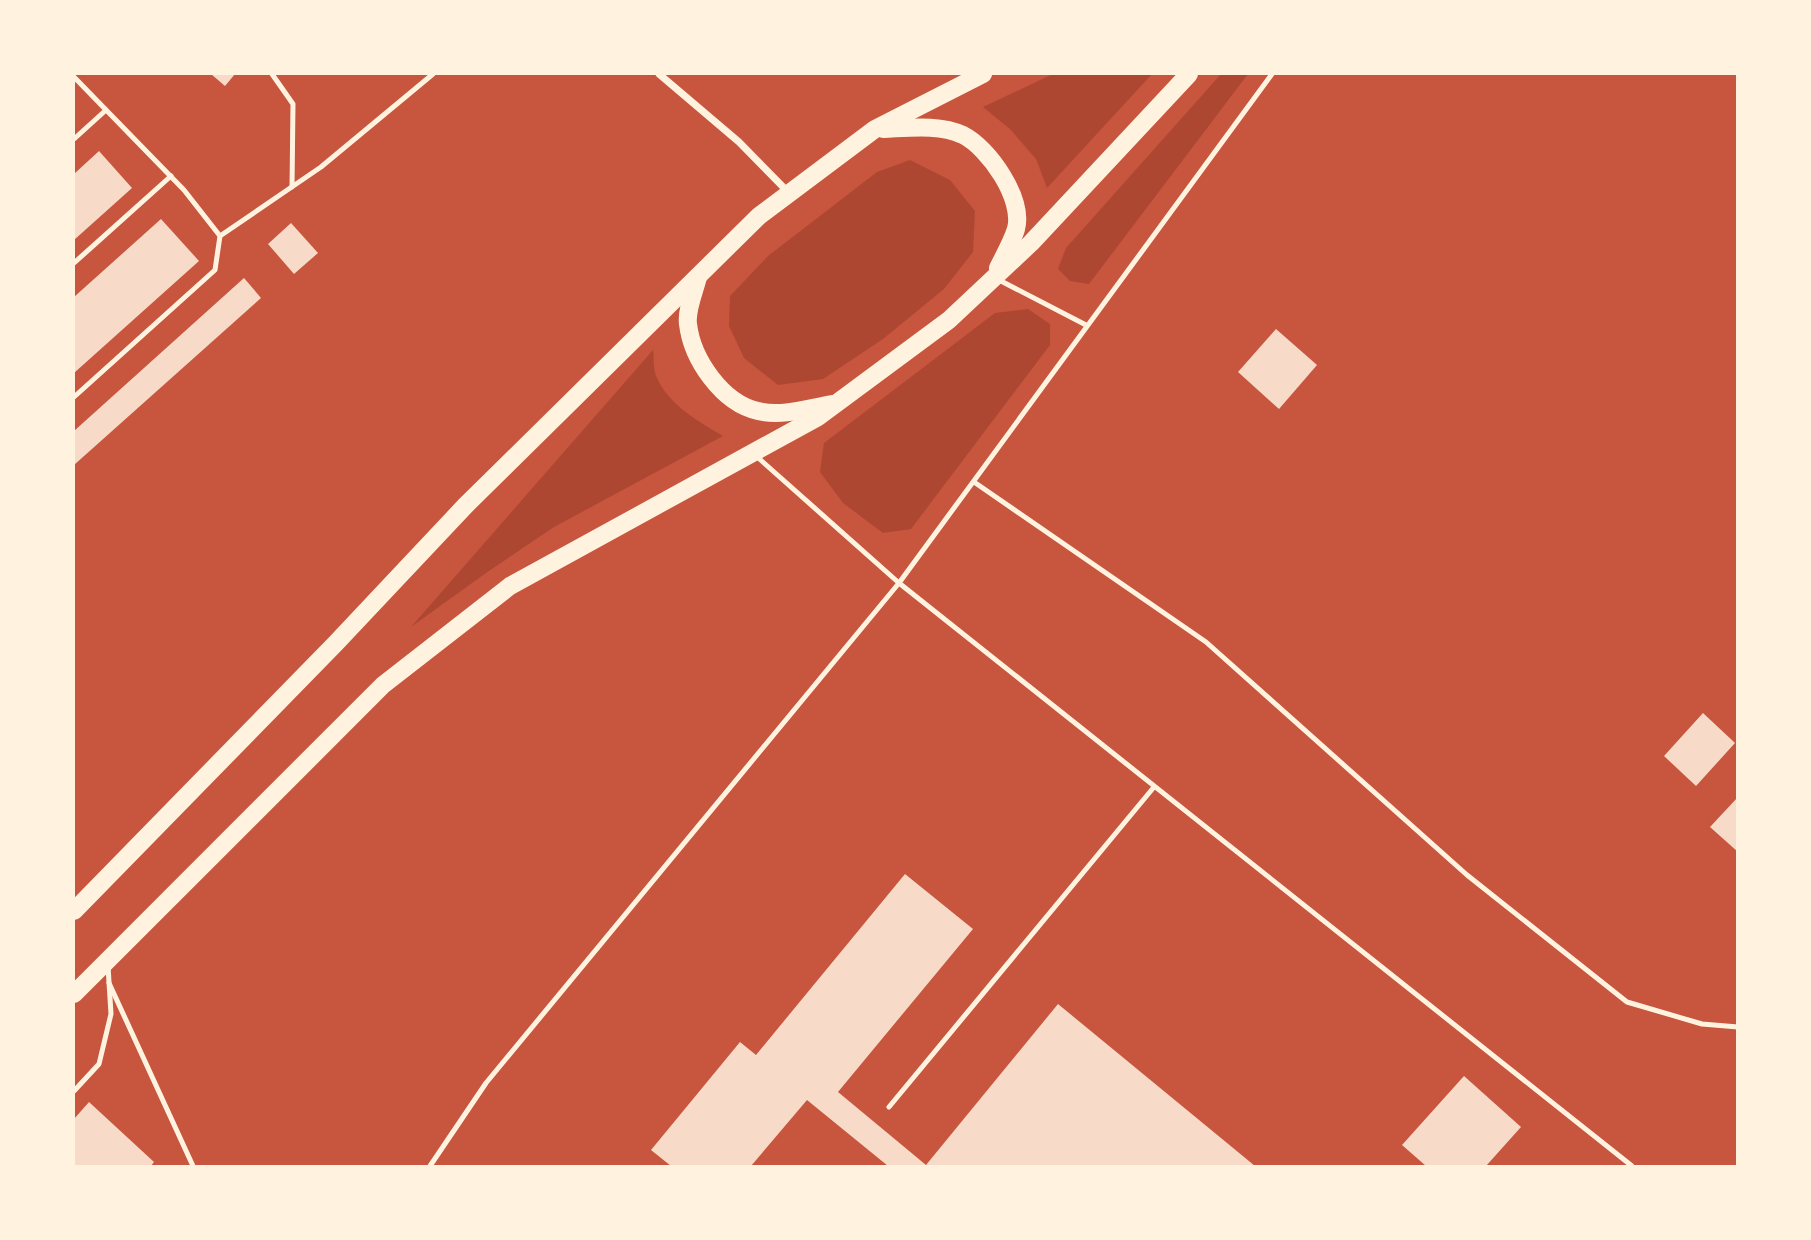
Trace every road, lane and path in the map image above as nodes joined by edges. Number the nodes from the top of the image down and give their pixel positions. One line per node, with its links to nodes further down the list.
1 (272, 74): 12 (lane)
2 (433, 74): 12 (lane)
3 (659, 74): 13 (street)
4 (982, 74): 9 (main road)
5 (1189, 74): 17 (main road)
6 (1272, 74): 18 (lane)
7 (74, 77): 8 (lane)
8 (106, 110): 10 (lane); 11 (lane)
9 (875, 129): 13 (main road); 17 (main road)
10 (74, 139)
11 (171, 176): 14 (lane); 15 (lane)
12 (292, 187): 14 (lane)
13 (789, 194): 16 (main road)
14 (220, 236): 19 (lane)
15 (74, 263)
16 (698, 277): 20 (main road); 25 (main road)
17 (993, 278): 18 (lane); 20 (main road)
18 (1086, 325): 22 (lane)
19 (74, 397)
20 (838, 402): 21 (main road)
21 (753, 453): 23 (lane); 26 (main road)
22 (974, 482): 23 (lane); 29 (lane)
23 (899, 583): 24 (lane); 33 (lane)
24 (1154, 787): 31 (lane); 34 (lane)
25 (74, 911)
26 (107, 959): 27 (lane); 28 (main road)
27 (109, 984): 30 (lane); 32 (lane)
28 (74, 994)
29 (1738, 1027)
30 (74, 1091)
31 (889, 1107)
32 (193, 1167)
33 (430, 1167)
34 (1632, 1167)

